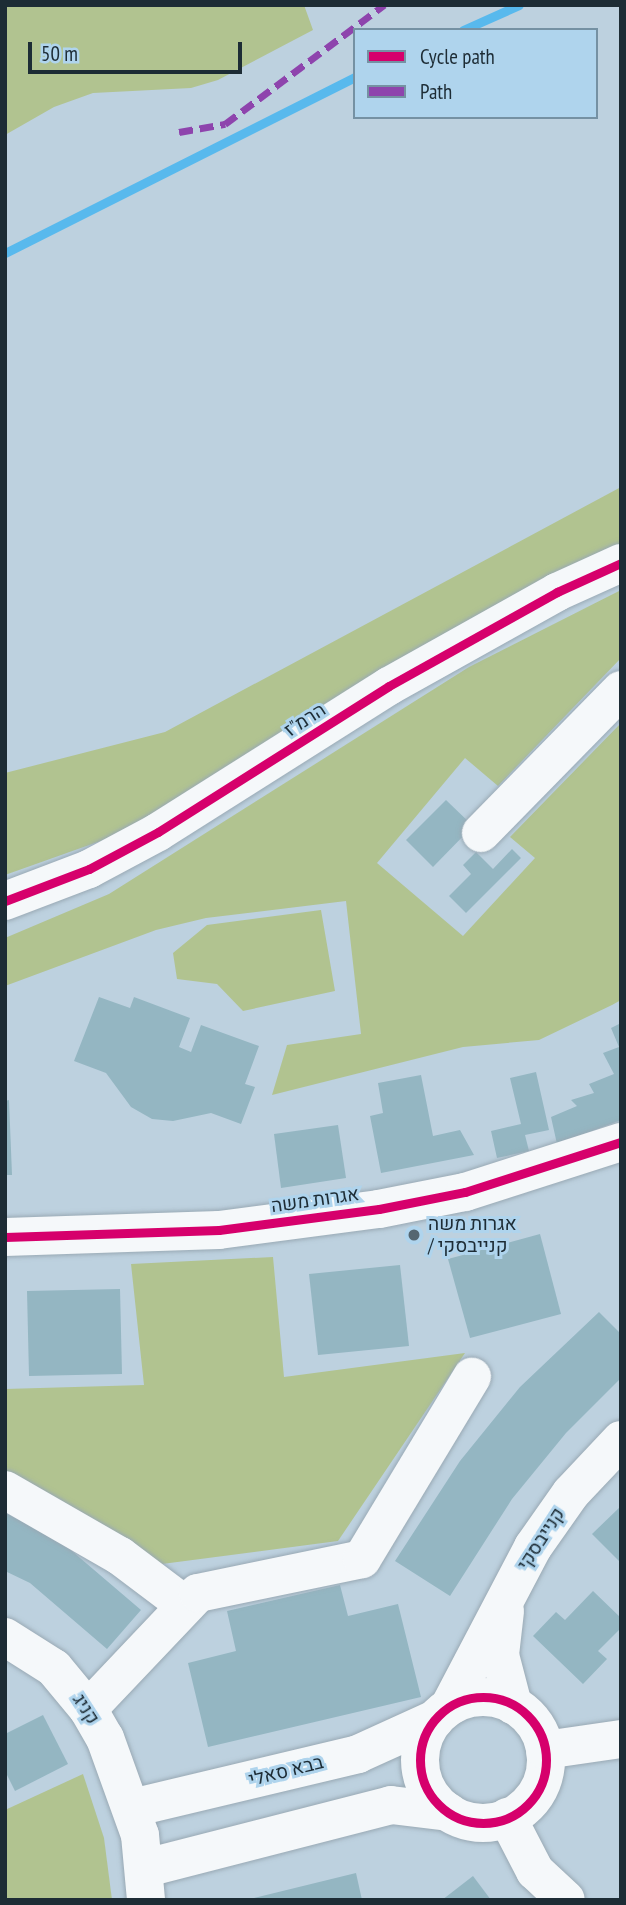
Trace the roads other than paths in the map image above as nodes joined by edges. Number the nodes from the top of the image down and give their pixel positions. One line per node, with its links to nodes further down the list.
1 (621, 563): 4 (street, הרמ"ז)
2 (621, 690): 3 (street)
3 (481, 833)
4 (5, 901)
5 (621, 1142): 6 (street, אגרות משה)
6 (5, 1237)
7 (472, 1377): 11 (street)
8 (621, 1440): 10 (street, קנייבסקי)
9 (5, 1490): 11 (street)
10 (511, 1585): 13 (street); 15 (street, קנייבסקי)
11 (186, 1605): 14 (street)
12 (5, 1637): 14 (street, קניג)
13 (513, 1705): 15 (street); 17 (street)
14 (88, 1709): 18 (street, קניג)
15 (442, 1713): 18 (street, בבא סאלי); 19 (street)
16 (621, 1738): 17 (street)
17 (545, 1750): 20 (street)
18 (132, 1808): 21 (street, קניג)
19 (449, 1812): 20 (street); 21 (street)
20 (507, 1817): 22 (street)
21 (146, 1884)
22 (566, 1900)

